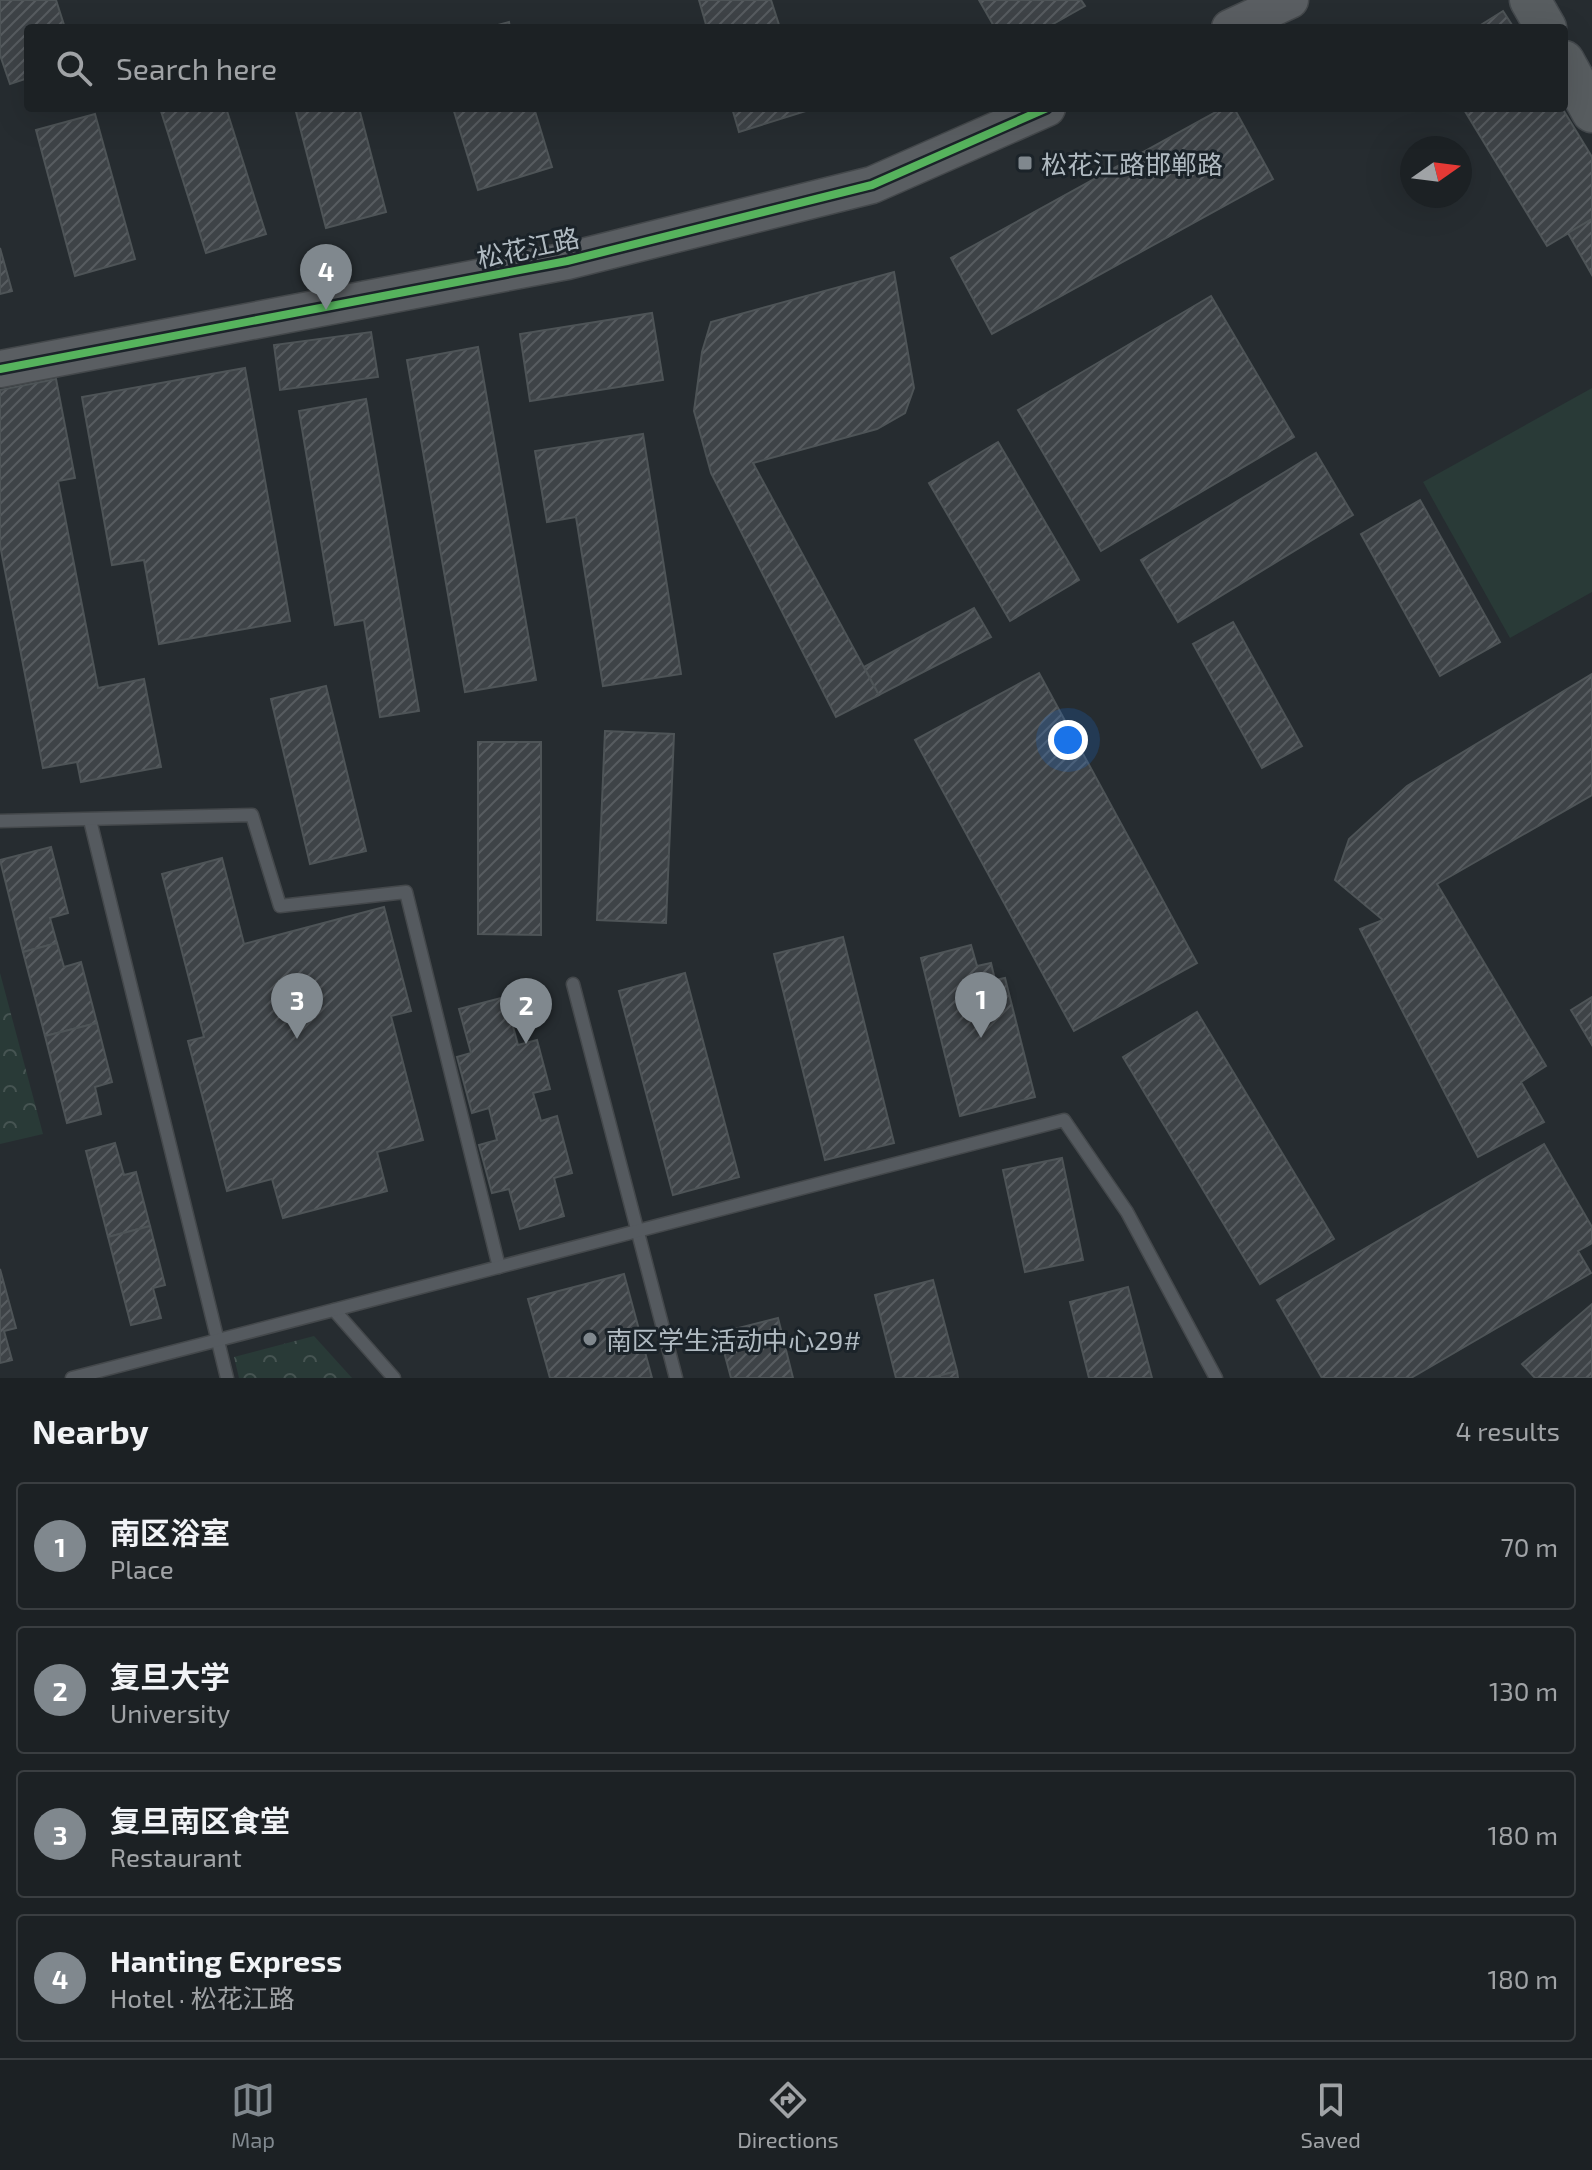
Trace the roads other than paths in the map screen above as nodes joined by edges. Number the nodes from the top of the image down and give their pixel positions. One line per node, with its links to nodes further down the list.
1 (1290, 0): 3 (street)
2 (1530, 0): 4 (main road)
3 (1239, 24)
4 (1544, 24)
5 (1568, 68): 7 (main road)
6 (1038, 112): 8 (street, 松花江路)
7 (1592, 112)
8 (0, 369)
9 (90, 820): 10 (lane); 13 (lane); 15 (lane)
10 (0, 821)
11 (573, 984): 12 (lane)
12 (638, 1231): 13 (lane); 19 (lane); 20 (lane)
13 (499, 1267): 14 (lane)
14 (334, 1310): 15 (lane); 18 (lane)
15 (218, 1340): 16 (lane); 17 (lane)
16 (72, 1378)
17 (227, 1378)
18 (394, 1378)
19 (676, 1378)
20 (1216, 1378)

